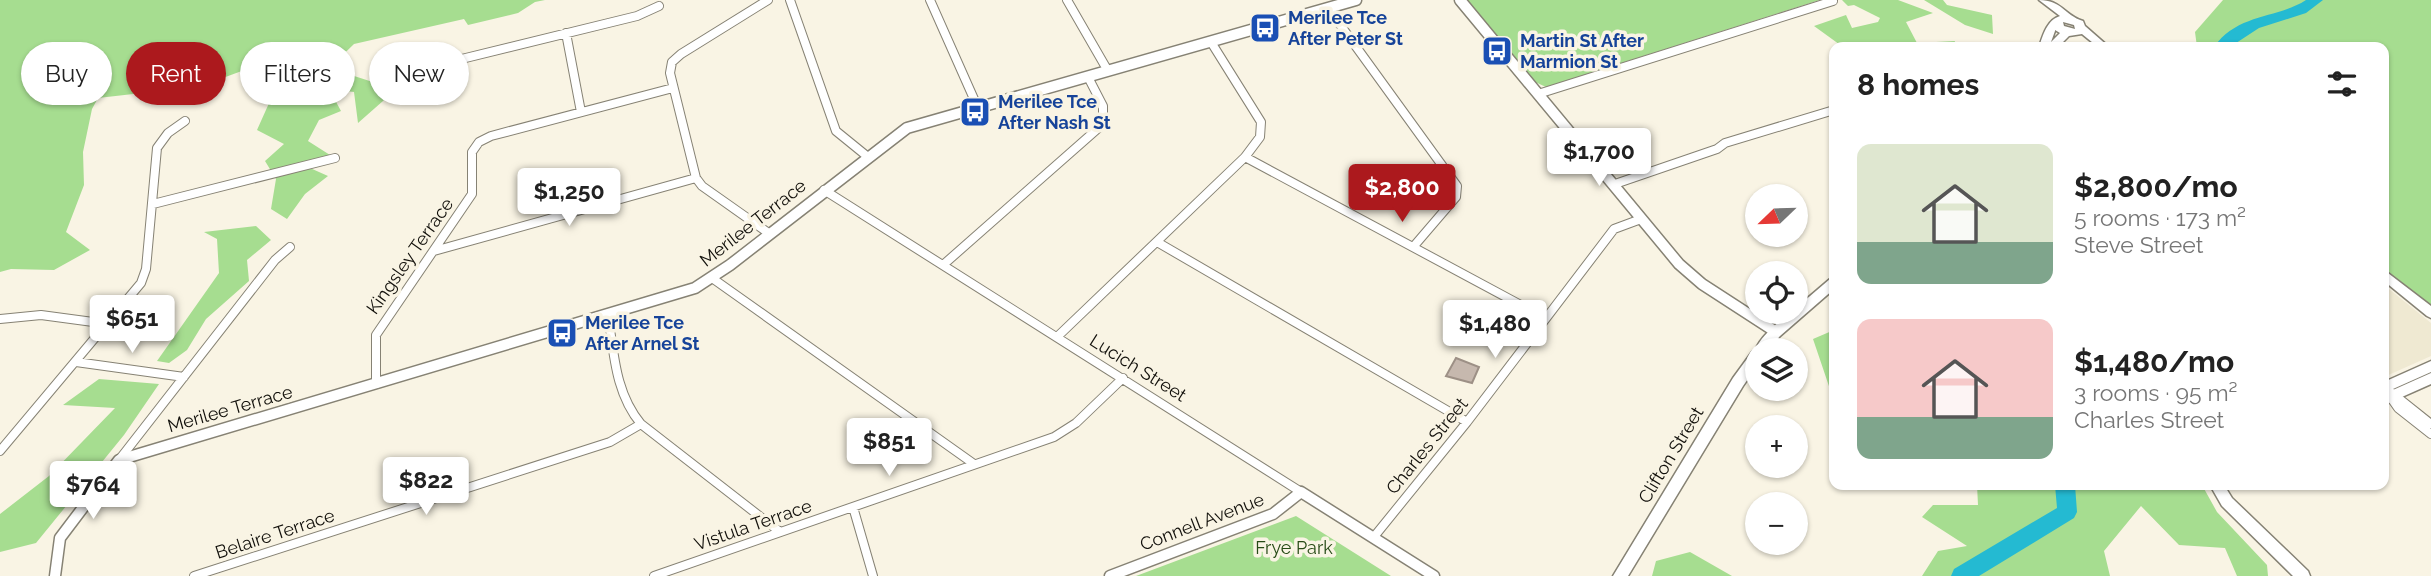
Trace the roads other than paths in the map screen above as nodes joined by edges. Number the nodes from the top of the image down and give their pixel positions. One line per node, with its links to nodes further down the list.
1 (768, 0): 24 (street)
2 (790, 0): 30 (street)
3 (930, 0): 26 (street)
4 (1067, 0): 22 (street)
5 (1356, 0): 11 (street, Merilee Terrace)
6 (1460, 0): 25 (street)
7 (2036, 0): 13 (main road)
8 (2044, 0): 12 (main road)
9 (1833, 1): 25 (street)
10 (659, 6): 15 (street)
11 (1328, 8): 16 (street, Merilee Terrace); 40 (street)
12 (2071, 19): 13 (main road); 14 (main road)
13 (2057, 21): 14 (main road); 17 (main road)
14 (2073, 31): 18 (main road); 19 (main road); 20 (main road)
15 (566, 33): 21 (street); 28 (street)
16 (1211, 42): 22 (street, Merilee Terrace); 31 (street)
17 (2046, 42)
18 (2059, 42)
19 (2089, 42)
20 (2094, 42)
21 (469, 57)
22 (1108, 71): 23 (street, Merilee Terrace)
23 (1088, 77): 26 (street, Merilee Terrace); 43 (street)
24 (673, 88): 28 (street, Kingsley Terrace); 33 (street)
25 (1538, 94): 34 (street)
26 (978, 108): 30 (street, Merilee Terrace)
27 (1829, 112): 34 (street)
28 (580, 113): 42 (street, Kingsley Terrace)
29 (185, 121): 36 (street)
30 (868, 157): 35 (street, Merilee Terrace)
31 (1245, 157): 39 (street); 40 (street)
32 (335, 158): 36 (street)
33 (696, 178): 38 (street); 42 (street)
34 (1615, 184): 37 (street)
35 (824, 190): 38 (street, Merilee Terrace); 43 (street, Lucich Street)
36 (153, 204): 51 (street)
37 (1641, 219): 49 (street, Charles Street); 52 (street)
38 (770, 234): 44 (street, Merilee Terrace)
39 (1157, 242): 53 (street); 66 (street)
40 (1414, 246): 49 (street)
41 (290, 247): 58 (street)
42 (434, 251): 61 (street, Kingsley Terrace)
43 (943, 265): 53 (street, Lucich Street)
44 (712, 278): 48 (street, Merilee Terrace); 72 (street)
45 (2389, 279): 47 (main road)
46 (1829, 286): 52 (main road)
47 (2431, 313)
48 (608, 315): 61 (street, Merilee Terrace); 67 (street)
49 (1545, 318): 66 (street, Charles Street)
50 (0, 319): 51 (street)
51 (108, 324): 55 (street)
52 (1776, 332): 54 (main road)
53 (1057, 337): 59 (street, Lucich Street)
54 (1771, 338)
55 (76, 362): 58 (street); 70 (street)
56 (2431, 366): 62 (main road)
57 (1745, 372): 84 (main road, Clifton Street)
58 (184, 377): 71 (street)
59 (1123, 378): 72 (street, Vistula Terrace); 74 (street, Lucich Street)
60 (2431, 378): 63 (main road)
61 (376, 384): 71 (street, Merilee Terrace)
62 (2389, 394)
63 (2389, 395)
64 (2389, 396): 68 (street)
65 (2389, 396): 69 (street)
66 (1467, 422): 77 (street, Charles Street)
67 (641, 424): 76 (street); 79 (street, Belaire Terrace)
68 (2431, 424)
69 (2431, 434)
70 (0, 451)
71 (118, 460): 78 (street)
72 (974, 464): 75 (street, Vistula Terrace)
73 (2220, 490): 85 (main road)
74 (1301, 492): 77 (street, Lucich Street); 82 (street, Connell Avenue)
75 (853, 507): 76 (street, Vistula Terrace); 81 (street)
76 (780, 532): 80 (street, Vistula Terrace)
77 (1373, 538): 83 (street, Lucich Street)
78 (55, 576)
79 (194, 576)
80 (654, 576)
81 (873, 576)
82 (1110, 576)
83 (1434, 576)
84 (1620, 576)
85 (2303, 576)

